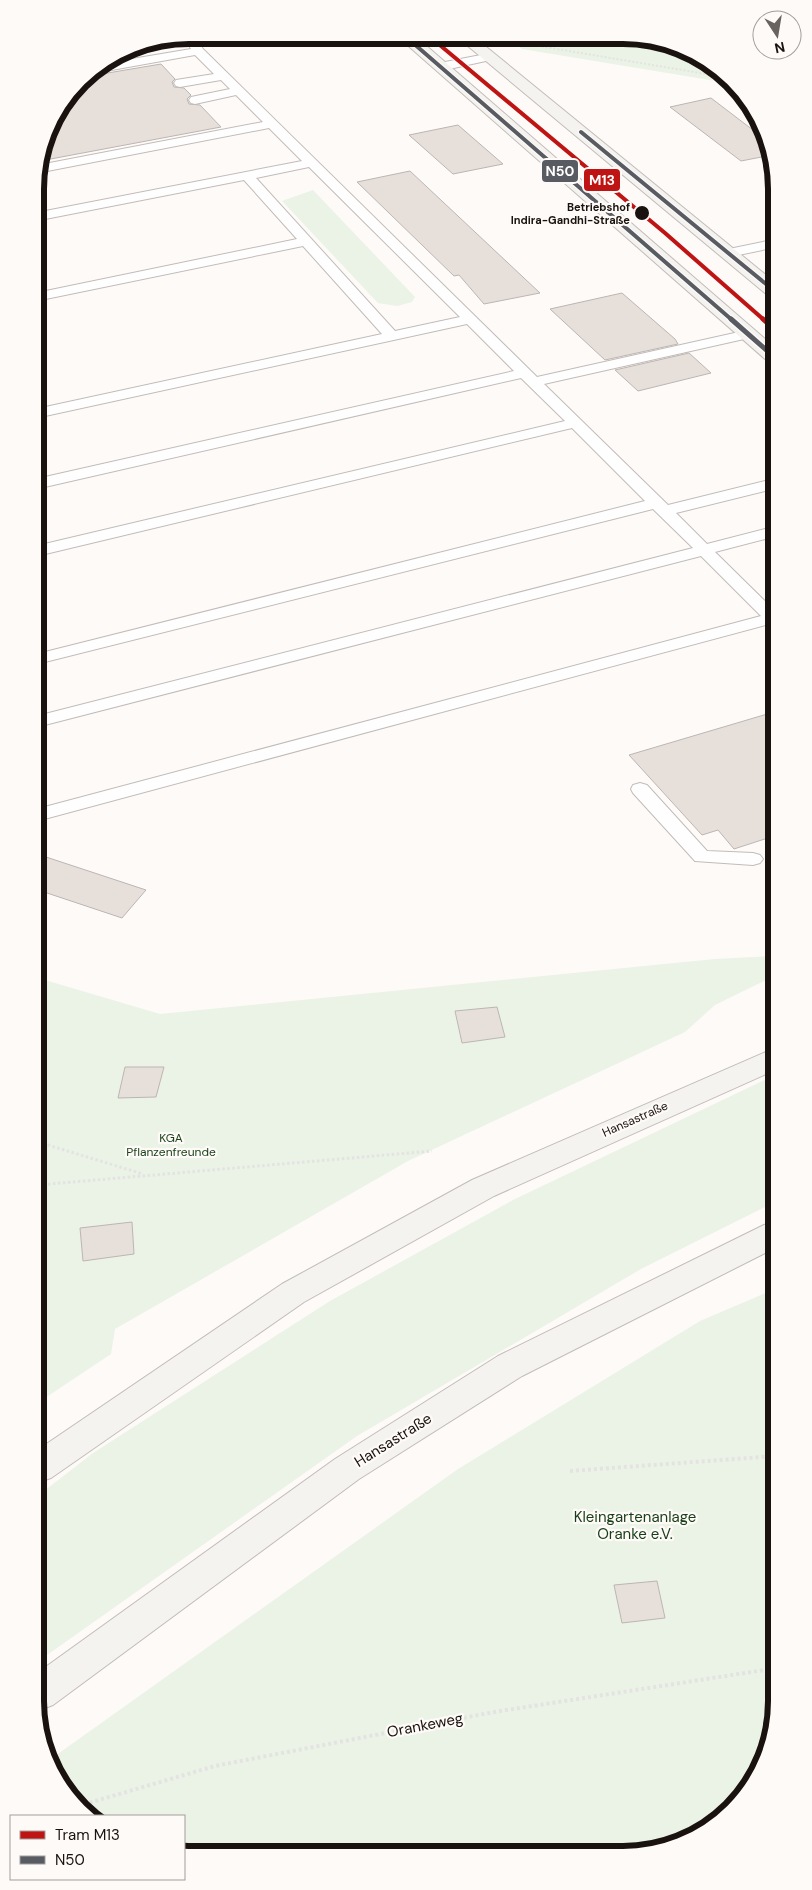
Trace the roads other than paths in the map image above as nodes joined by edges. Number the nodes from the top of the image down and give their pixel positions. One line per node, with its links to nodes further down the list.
1 (194, 44): 4 (lane)
2 (413, 44): 7 (main road)
3 (474, 44): 5 (main road)
4 (198, 51): 6 (lane); 8 (lane)
5 (491, 58): 7 (lane); 19 (main road)
6 (111, 66)
7 (440, 67): 23 (main road)
8 (223, 76): 9 (lane); 10 (lane)
9 (180, 83)
10 (239, 91): 11 (lane); 12 (lane)
11 (195, 100)
12 (272, 124): 13 (lane); 14 (lane)
13 (312, 163): 15 (lane); 22 (lane)
14 (46, 167)
15 (247, 176): 16 (lane); 17 (lane)
16 (44, 215)
17 (307, 242): 21 (lane); 24 (lane)
18 (768, 245): 19 (lane)
19 (730, 253): 20 (main road)
20 (768, 286)
21 (44, 295)
22 (470, 319): 24 (lane); 26 (lane)
23 (748, 334): 25 (main road); 26 (lane)
24 (392, 336): 27 (lane)
25 (768, 352)
26 (529, 378): 28 (lane); 29 (lane)
27 (44, 412)
28 (575, 423): 31 (lane); 33 (lane)
29 (44, 482)
30 (768, 485): 31 (lane)
31 (660, 507): 34 (lane); 37 (lane)
32 (768, 533): 34 (lane)
33 (44, 549)
34 (704, 551): 35 (lane); 38 (lane)
35 (768, 613)
36 (768, 619): 40 (lane)
37 (44, 656)
38 (44, 720)
39 (640, 789): 41 (lane)
40 (44, 813)
41 (753, 859)
42 (768, 1061): 44 (main road, Hansastraße)
43 (768, 1237): 45 (main road, Hansastraße)
44 (44, 1465)
45 (44, 1689)

